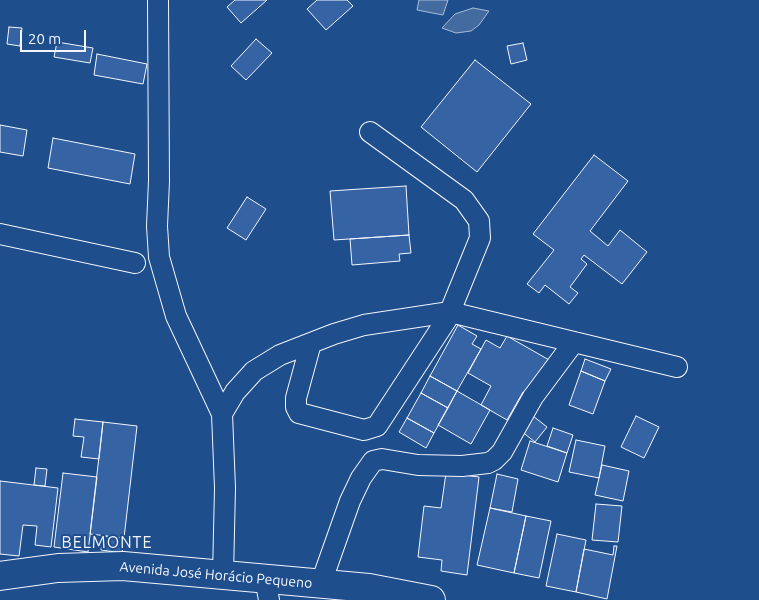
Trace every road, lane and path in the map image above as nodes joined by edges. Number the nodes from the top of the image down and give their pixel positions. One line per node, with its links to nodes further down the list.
1 (158, 0): 9 (street)
2 (370, 132): 5 (street)
3 (0, 234): 4 (street)
4 (135, 263)
5 (450, 312): 6 (street); 7 (street); 7 (street)
6 (574, 342): 8 (street); 12 (street)
7 (311, 343): 9 (street)
8 (677, 367)
9 (222, 414): 10 (street)
10 (223, 575): 11 (street, Avenida José Horácio Pequeno); 13 (street, Avenida José Horácio Pequeno)
11 (0, 576)
12 (321, 583): 13 (street, Avenida José Horácio Pequeno); 14 (street, Avenida José Horácio Pequeno)
13 (267, 589)
14 (431, 600)

